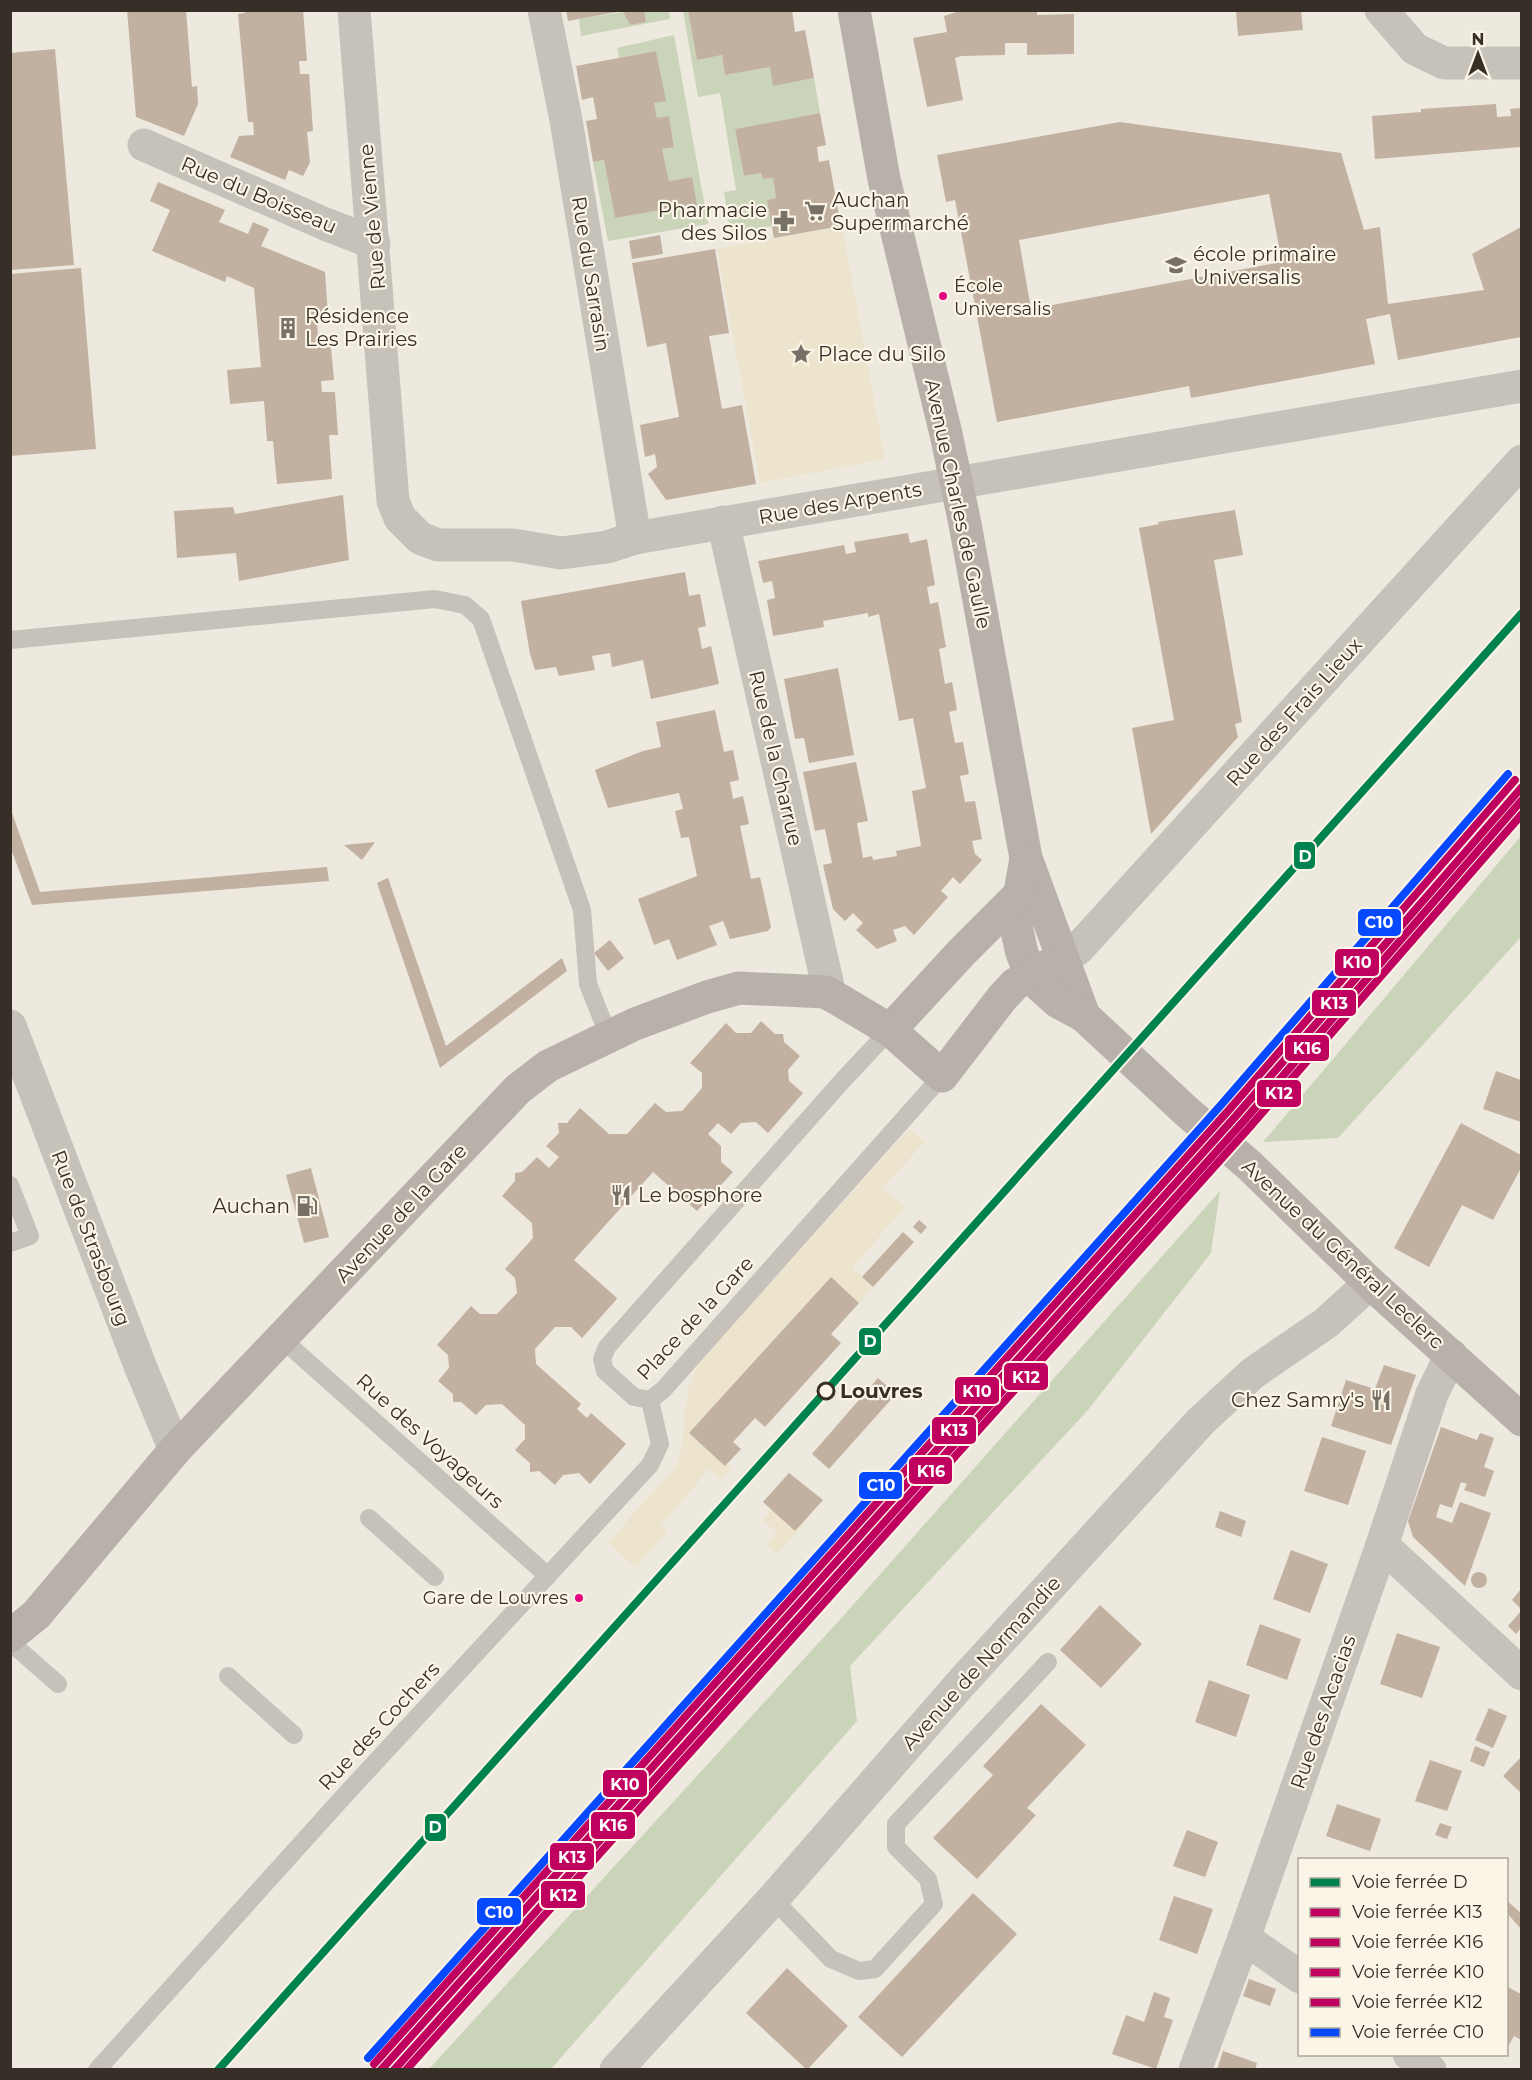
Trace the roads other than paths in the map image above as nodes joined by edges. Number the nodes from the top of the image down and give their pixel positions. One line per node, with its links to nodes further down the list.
1 (354, 10): 7 (street, Rue de Vienne)
2 (544, 10): 12 (street, Rue du Sarrasin)
3 (854, 10): 10 (street, Avenue Charles de Gaulle)
4 (1381, 10): 5 (street)
5 (1521, 63)
6 (144, 145): 7 (street, Rue du Boisseau)
7 (374, 243): 12 (street, Rue de Vienne)
8 (1521, 386): 10 (street, Rue des Arpents)
9 (1521, 460): 16 (street, Rue des Frais Lieux)
10 (956, 483): 11 (street, Rue des Arpents); 14 (street, Avenue Charles de Gaulle)
11 (723, 522): 12 (street, Rue de Vienne); 18 (street, Rue de la Charrue)
12 (635, 538)
13 (10, 640): 22 (lane)
14 (1026, 858): 15 (street); 16 (street)
15 (1018, 904): 16 (street); 17 (street); 21 (street)
16 (1057, 943): 17 (street); 19 (street)
17 (1032, 974): 19 (street); 23 (street)
18 (830, 994): 21 (street, Avenue de la Gare); 22 (street, Avenue de la Gare)
19 (1084, 1016): 26 (street, Avenue du Général Leclerc)
20 (10, 1026): 31 (street, Rue de Strasbourg)
21 (890, 1030): 23 (street, Avenue de la Gare); 29 (lane, Place de la Gare)
22 (609, 1037): 27 (street, Avenue de la Gare)
23 (942, 1076): 29 (lane, Place de la Gare)
24 (10, 1185): 25 (lane)
25 (10, 1243)
26 (1370, 1282): 28 (street, Avenue du Général Leclerc); 43 (street, Avenue de Normandie)
27 (282, 1339): 31 (street, Avenue de la Gare); 34 (lane, Rue des Voyageurs)
28 (1451, 1355): 30 (street, Avenue du Général Leclerc); 33 (street, Rue des Acacias)
29 (650, 1400): 34 (lane, Rue des Cochers)
30 (1521, 1420)
31 (175, 1450): 36 (street, Avenue de la Gare)
32 (369, 1518): 35 (lane)
33 (1382, 1545): 39 (street); 44 (street, Rue des Acacias)
34 (548, 1576): 47 (lane, Rue des Cochers)
35 (435, 1577)
36 (10, 1636)
37 (10, 1642): 41 (lane)
38 (1048, 1662): 43 (lane)
39 (1521, 1674)
40 (228, 1676): 42 (lane)
41 (58, 1684)
42 (294, 1735)
43 (773, 1899): 48 (street, Avenue de Normandie)
44 (1244, 1938): 45 (street); 49 (street, Rue des Acacias)
45 (1298, 1976)
46 (1410, 2056): 50 (street)
47 (97, 2070)
48 (616, 2070)
49 (1195, 2070)
50 (1430, 2070)

